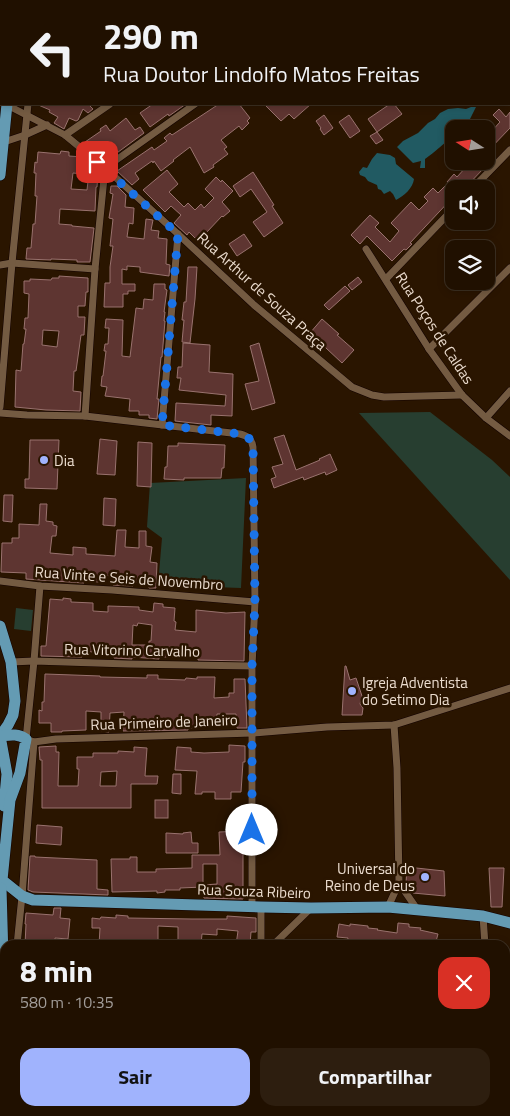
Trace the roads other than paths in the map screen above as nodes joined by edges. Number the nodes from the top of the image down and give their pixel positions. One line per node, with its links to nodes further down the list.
1 (7, 105): 10 (main road)
2 (9, 105): 6 (street, Rua Arthur de Souza Praça)
3 (28, 105): 6 (street)
4 (109, 105): 9 (street)
5 (194, 105): 12 (street)
6 (27, 114): 7 (street, Rua Arthur de Souza Praça); 8 (street)
7 (47, 125): 8 (street); 9 (street, Rua Arthur de Souza Praça)
8 (25, 135): 10 (street); 18 (street)
9 (66, 135): 12 (street, Rua Arthur de Souza Praça)
10 (2, 142): 13 (main road)
11 (508, 155): 14 (street)
12 (105, 168): 16 (street, Rua Arthur de Souza Praça); 20 (street)
13 (0, 175)
14 (482, 180)
15 (445, 217): 22 (street)
16 (178, 234): 25 (street, Rua Arthur de Souza Praça); 30 (street)
17 (366, 248): 22 (street, Rua Poços de Caldas)
18 (12, 263): 19 (street); 20 (street); 26 (street)
19 (0, 265)
20 (95, 268): 28 (street)
21 (510, 268): 23 (street)
22 (386, 279): 23 (street, Rua Poços de Caldas)
23 (428, 349): 25 (street, Rua Poços de Caldas)
24 (510, 392): 29 (street)
25 (462, 395): 29 (street, Rua Poços de Caldas)
26 (0, 407)
27 (0, 413): 28 (street)
28 (85, 416): 30 (street)
29 (486, 418): 31 (street, Rua Poços de Caldas)
30 (162, 425): 34 (street)
31 (510, 436)
32 (0, 581): 33 (street, Rua Vinte e Seis de Novembro)
33 (40, 586): 34 (street, Rua Vinte e Seis de Novembro); 36 (street)
34 (255, 602): 38 (street)
35 (0, 626): 37 (main road)
36 (34, 661): 37 (street, Rua Vitorino Carvalho); 38 (street, Rua Vitorino Carvalho); 43 (street)
37 (11, 662): 42 (main road)
38 (252, 666): 41 (street)
39 (510, 688): 40 (street)
40 (394, 725): 41 (street, Rua Primeiro de Janeiro); 46 (street)
41 (252, 733): 43 (street, Rua Primeiro de Janeiro); 48 (street)
42 (0, 736): 43 (main road); 44 (main road)
43 (30, 740): 45 (main road); 47 (street)
44 (0, 831)
45 (1, 883): 47 (main road, Rua Souza Ribeiro); 54 (main road)
46 (399, 883): 49 (street); 51 (street)
47 (22, 896): 48 (main road, Rua Souza Ribeiro); 55 (street)
48 (256, 907): 50 (main road, Rua Souza Ribeiro); 56 (street)
49 (388, 907): 50 (main road, Rua Souza Ribeiro); 51 (main road, Rua Souza Ribeiro)
50 (311, 908): 57 (street)
51 (417, 909): 52 (main road, Rua Souza Ribeiro)
52 (483, 916): 53 (main road, Rua Souza Ribeiro); 58 (street)
53 (510, 923)
54 (2, 940)
55 (18, 940)
56 (261, 940)
57 (278, 940)
58 (485, 940)

